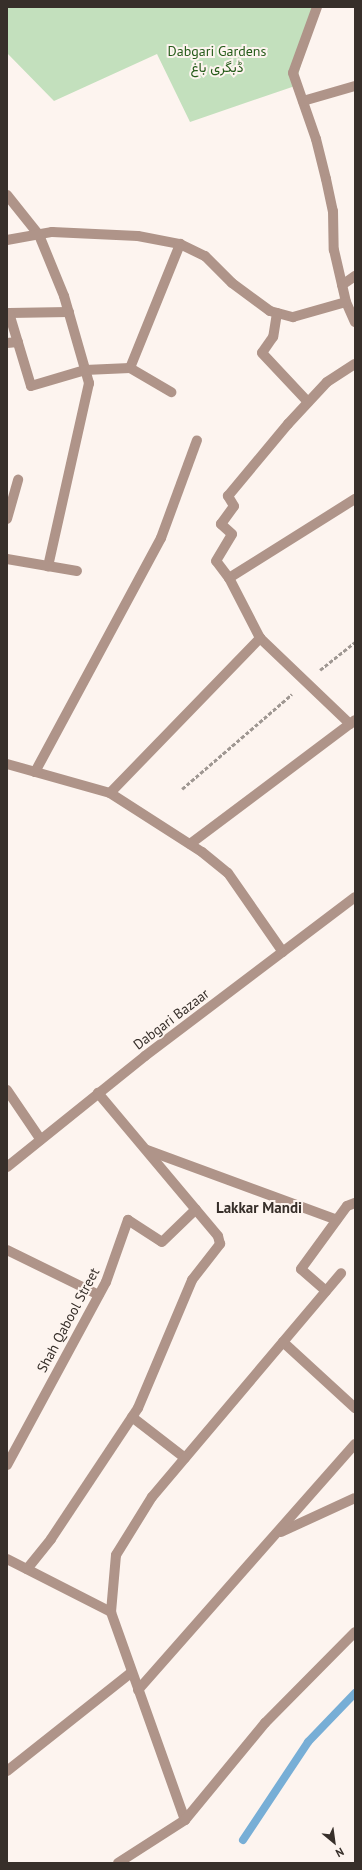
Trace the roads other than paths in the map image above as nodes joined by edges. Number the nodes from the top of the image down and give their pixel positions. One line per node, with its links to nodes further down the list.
1 (316, 7): 3 (street)
2 (355, 86): 3 (street)
3 (303, 101): 9 (street)
4 (7, 195): 5 (street)
5 (39, 235): 6 (street); 7 (street); 11 (street)
6 (7, 240)
7 (180, 244): 12 (street); 17 (street)
8 (355, 276): 9 (street)
9 (342, 285): 10 (street)
10 (346, 302): 12 (street); 13 (street)
11 (68, 312): 14 (street); 18 (street)
12 (277, 312): 20 (street)
13 (355, 322)
14 (18, 342): 15 (street); 18 (street)
15 (7, 343)
16 (355, 364): 20 (street)
17 (130, 368): 18 (street); 19 (street)
18 (85, 370): 26 (street)
19 (171, 392)
20 (308, 402): 28 (street)
21 (197, 440): 32 (street)
22 (18, 480): 24 (street)
23 (355, 500): 28 (street)
24 (7, 519)
25 (7, 558): 26 (street)
26 (48, 566): 27 (street)
27 (77, 571)
28 (229, 578): 29 (street)
29 (260, 638): 30 (street); 33 (street)
30 (352, 722): 34 (street)
31 (7, 764): 32 (street)
32 (35, 772): 33 (street)
33 (110, 793): 34 (street)
34 (190, 844): 36 (street)
35 (355, 898): 36 (street, Dabgari Bazaar)
36 (283, 952): 38 (street, Dabgari Bazaar)
37 (7, 1090): 39 (street)
38 (98, 1093): 39 (street, Dabgari Bazaar); 40 (street)
39 (41, 1140): 41 (street, Dabgari Bazaar)
40 (146, 1149): 43 (street); 44 (street)
41 (7, 1167)
42 (355, 1203): 44 (street)
43 (196, 1210): 48 (street, Shah Qabool Street); 51 (street)
44 (337, 1220): 47 (street)
45 (7, 1250): 48 (street)
46 (341, 1273): 47 (street)
47 (326, 1291): 49 (street)
48 (99, 1295): 54 (street, Shah Qabool Street)
49 (283, 1342): 50 (street); 53 (street)
50 (355, 1408)
51 (132, 1417): 53 (street); 58 (street)
52 (355, 1444): 56 (street)
53 (185, 1458): 59 (street)
54 (7, 1465)
55 (355, 1498): 56 (street)
56 (276, 1535): 62 (street)
57 (7, 1559): 58 (street)
58 (27, 1569): 59 (street)
59 (111, 1612): 61 (street)
60 (355, 1632): 64 (street)
61 (132, 1672): 62 (street); 63 (street)
62 (138, 1690): 64 (street)
63 (7, 1771)
64 (185, 1820): 65 (street)
65 (118, 1863)

